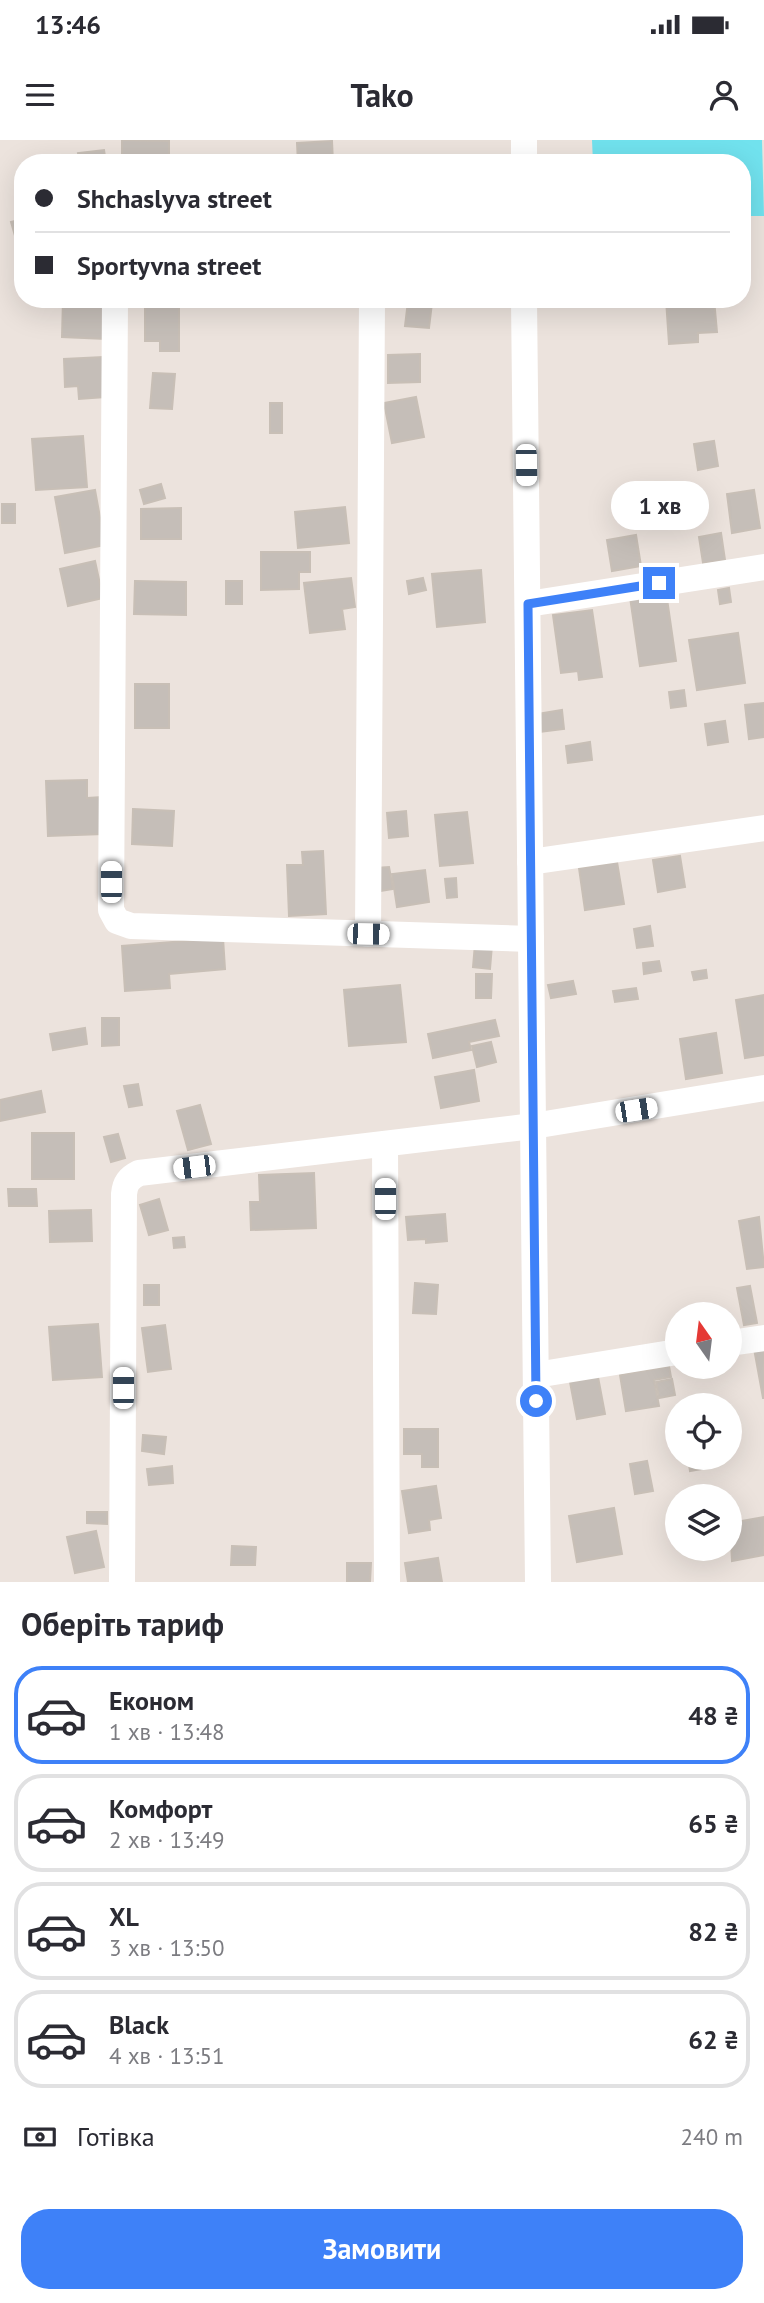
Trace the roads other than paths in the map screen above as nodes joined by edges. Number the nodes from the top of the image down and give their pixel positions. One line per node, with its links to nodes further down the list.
1 (115, 308): 8 (street)
2 (372, 308): 8 (street)
3 (524, 308): 5 (street)
4 (764, 567): 5 (street)
5 (528, 604): 7 (street)
6 (764, 828): 7 (street)
7 (530, 862): 9 (street)
8 (368, 934): 9 (street)
9 (531, 939): 11 (street)
10 (764, 1088): 11 (street)
11 (533, 1126): 12 (street); 16 (street)
12 (385, 1144): 17 (street); 18 (street)
13 (764, 1338): 14 (street)
14 (742, 1341)
15 (665, 1354): 16 (street)
16 (536, 1375): 19 (street)
17 (122, 1582)
18 (387, 1582)
19 (538, 1582)

